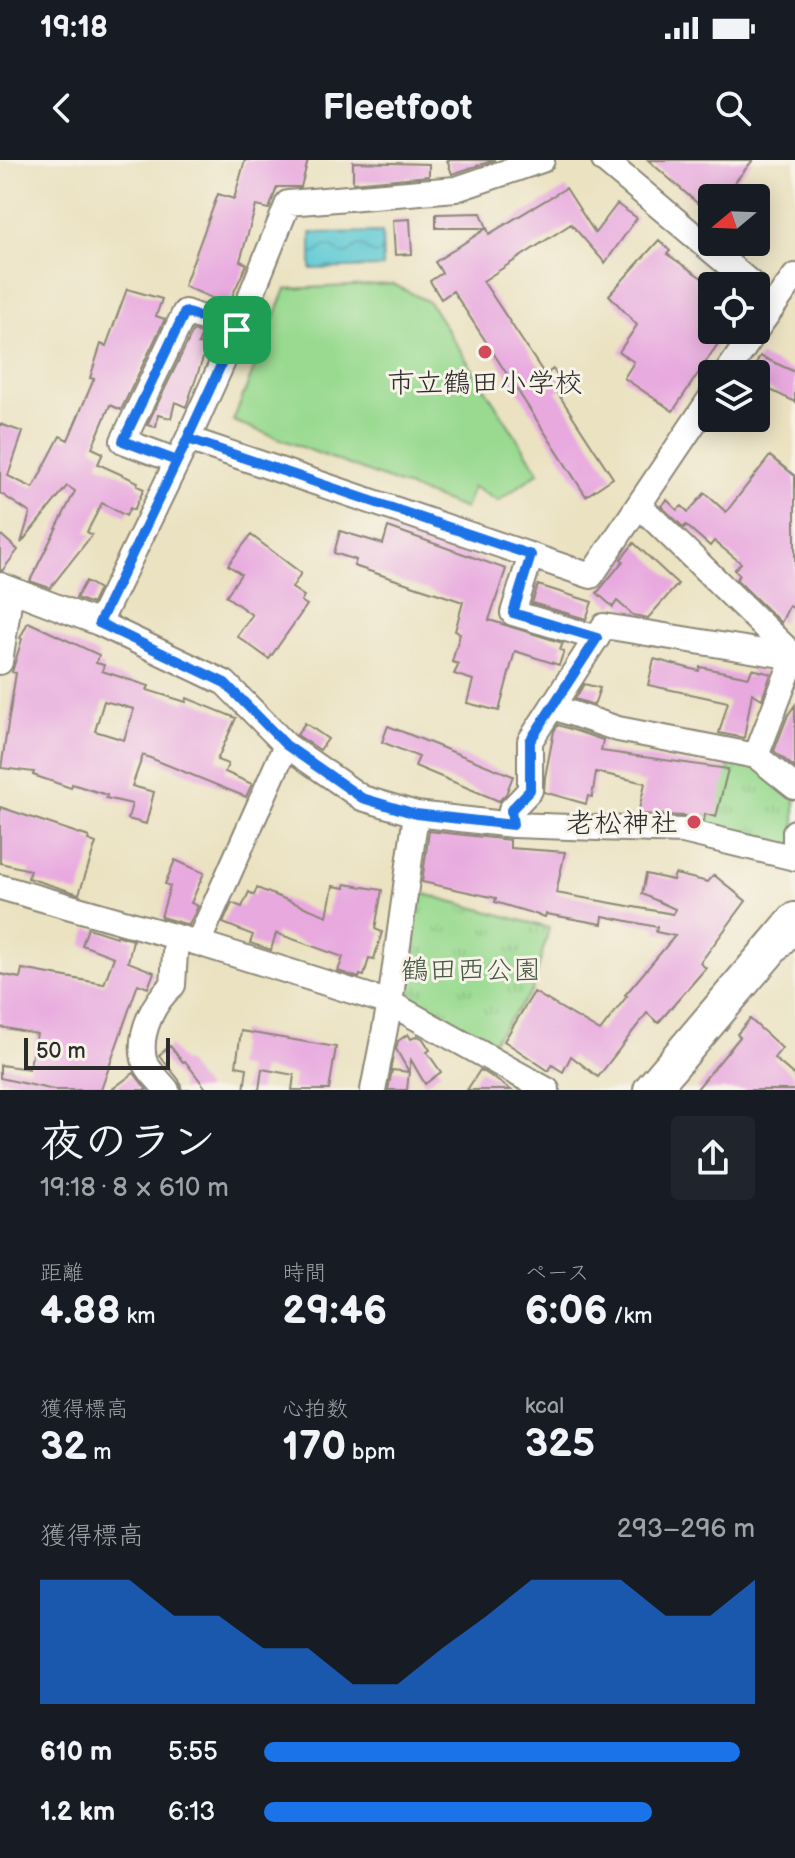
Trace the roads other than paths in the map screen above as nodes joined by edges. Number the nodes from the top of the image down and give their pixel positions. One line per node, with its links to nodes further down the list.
1 (542, 160): 6 (street)
2 (604, 160): 3 (street)
3 (737, 272)
4 (795, 276): 5 (street)
5 (770, 288)
6 (237, 330): 8 (street); 9 (street)
7 (698, 417): 10 (street)
8 (188, 439): 9 (street); 11 (street)
9 (177, 461): 13 (street)
10 (639, 505): 11 (street); 16 (street)
11 (531, 555): 14 (street)
12 (5, 587): 13 (street); 15 (street)
13 (99, 623): 18 (street)
14 (597, 638): 16 (street); 17 (street)
15 (2, 651)
16 (795, 657): 19 (street)
17 (553, 707): 19 (street); 22 (street)
18 (286, 745): 21 (street); 27 (street)
19 (756, 756): 20 (street)
20 (795, 787)
21 (416, 814): 22 (street); 28 (street)
22 (513, 825): 24 (street)
23 (795, 832): 24 (street)
24 (795, 858)
25 (0, 887): 27 (street)
26 (795, 920): 32 (main road)
27 (187, 940): 28 (street); 29 (street)
28 (390, 1003): 30 (street); 31 (street)
29 (167, 1090)
30 (373, 1090)
31 (547, 1090)
32 (651, 1090)

